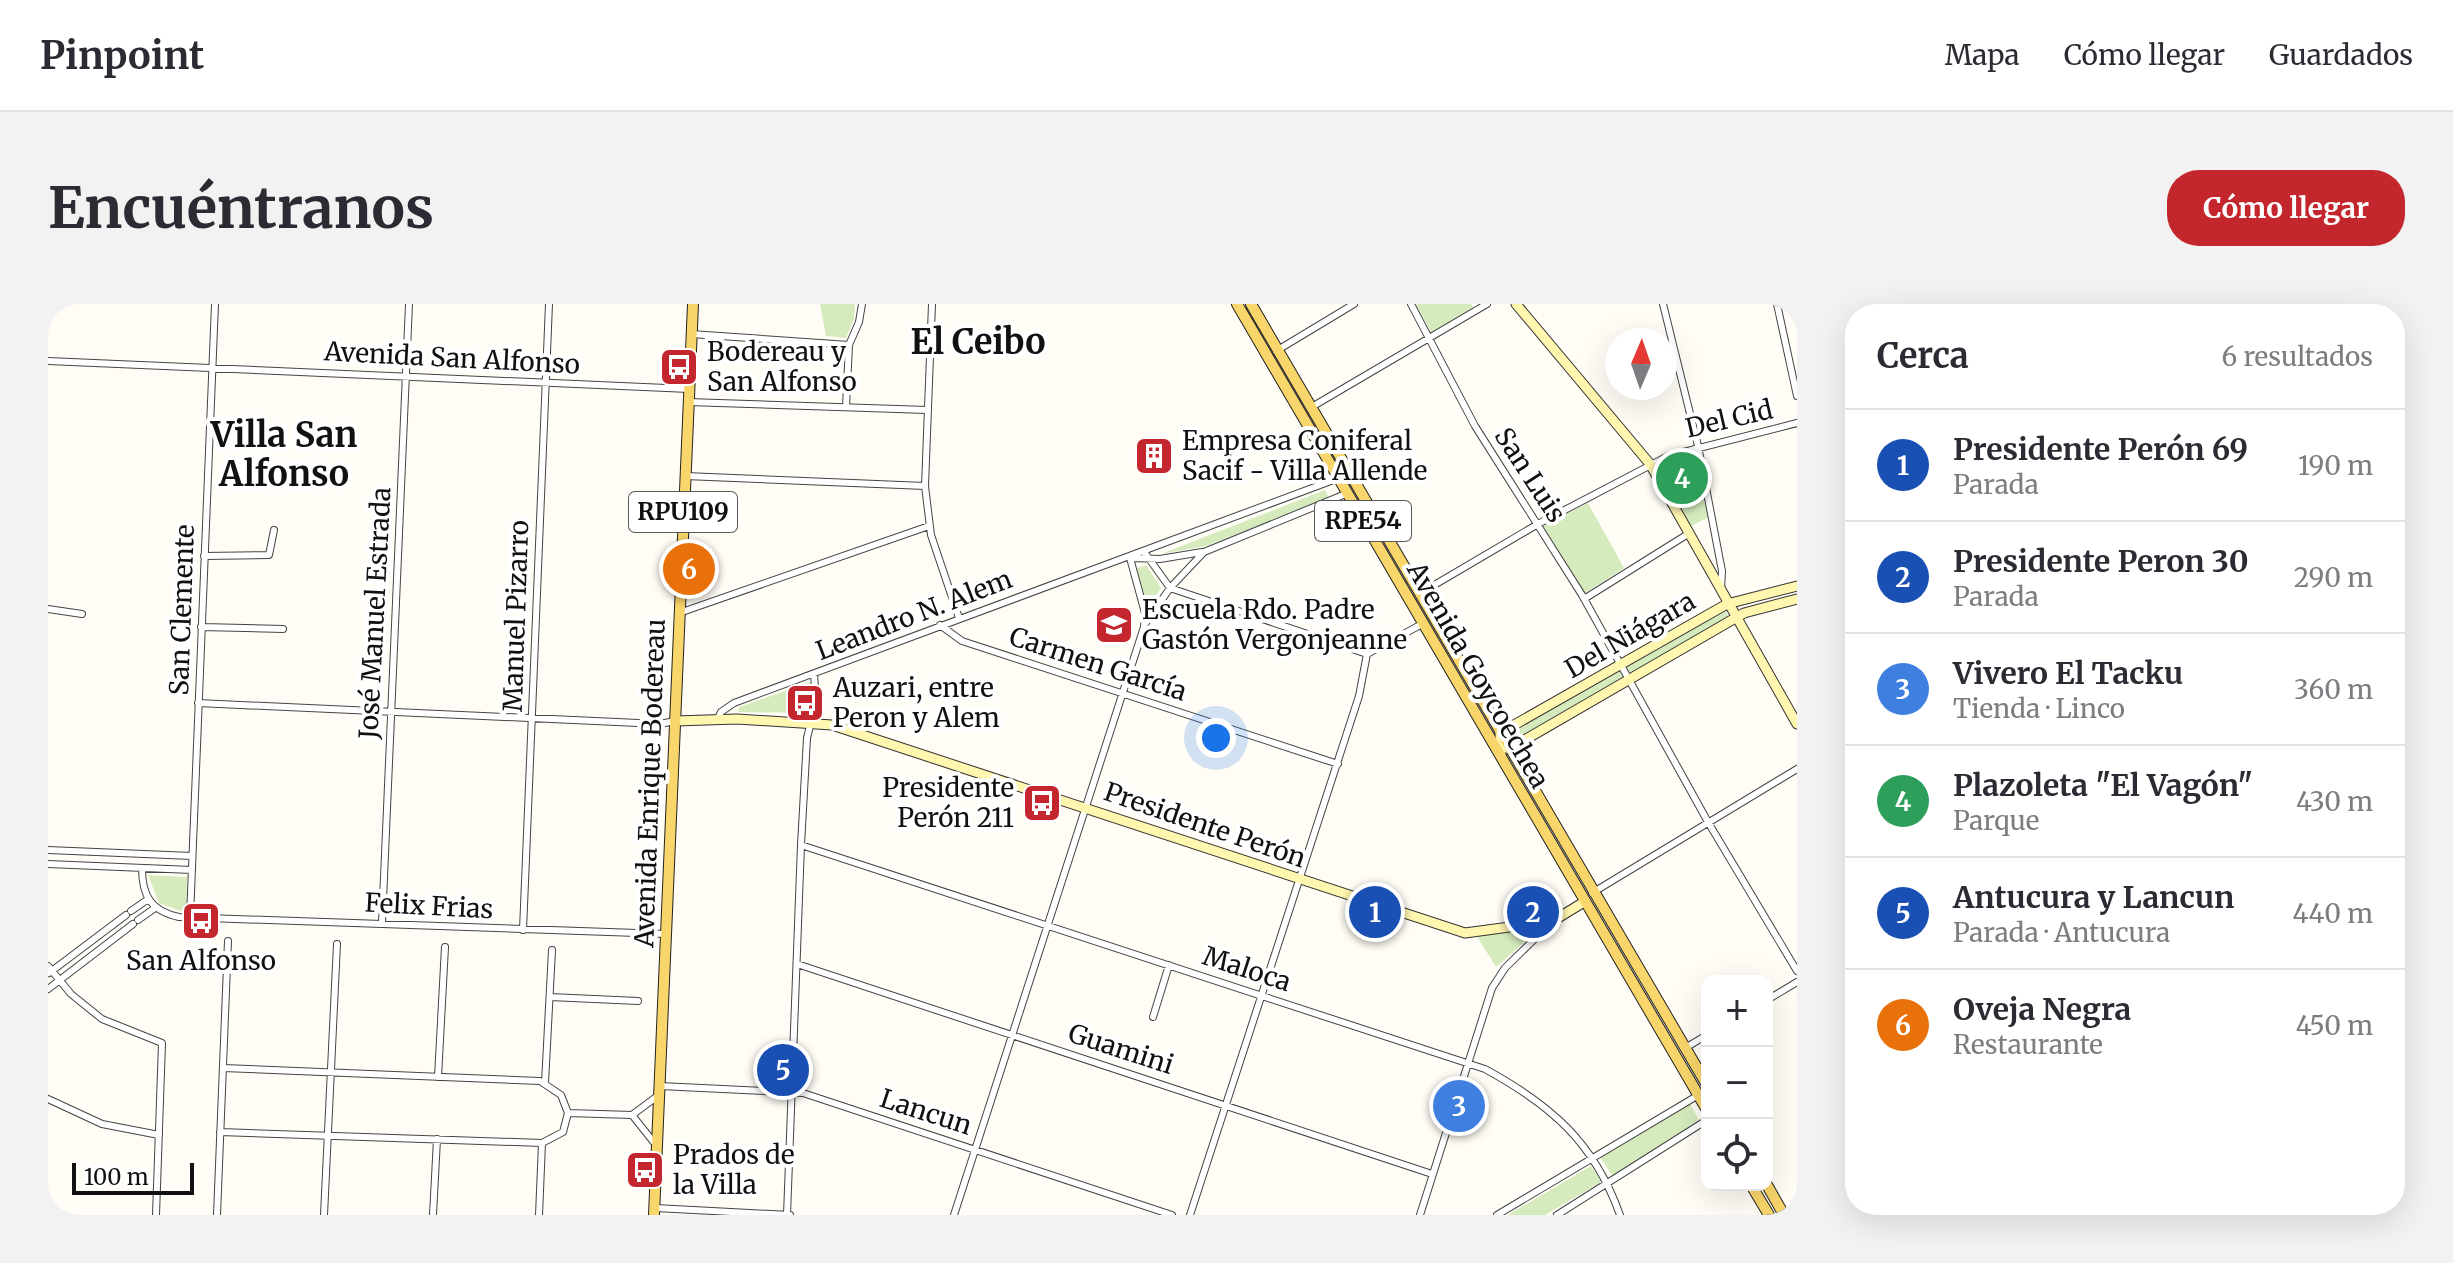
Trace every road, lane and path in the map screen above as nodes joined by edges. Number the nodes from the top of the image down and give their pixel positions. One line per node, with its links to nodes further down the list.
1 (215, 304): 20 (street, San Clemente)
2 (409, 304): 21 (street, José Manuel Estrada)
3 (549, 304): 22 (street, Manuel Pizarro)
4 (693, 304): 15 (main road, Avenida Enrique Bodereau / RPU109)
5 (862, 304): 17 (street)
6 (932, 304): 28 (street)
7 (1237, 304): 34 (main road, Avenida Goycoechea / RPE54)
8 (1251, 304): 18 (main road, Avenida Goycoechea / RPE54)
9 (1354, 304): 18 (street)
10 (1411, 304): 16 (street, San Luis)
11 (1487, 304): 16 (street)
12 (1516, 304): 31 (main road)
13 (1663, 304): 30 (street)
14 (1777, 304): 24 (street)
15 (691, 334): 17 (street); 23 (main road, Avenida Enrique Bodereau / RPU109)
16 (1431, 337): 27 (street); 40 (street, San Luis)
17 (849, 345): 26 (street)
18 (1276, 351): 27 (main road, Avenida Goycoechea / RPE54)
19 (48, 361): 20 (street, Avenida San Alfonso)
20 (213, 367): 21 (street, Avenida San Alfonso); 45 (street, San Clemente)
21 (406, 376): 22 (street, Avenida San Alfonso); 71 (street, José Manuel Estrada)
22 (545, 382): 23 (street, Avenida San Alfonso); 72 (street, Manuel Pizarro)
23 (689, 389): 25 (main road, Avenida Enrique Bodereau / RPU109)
24 (1797, 396)
25 (688, 402): 26 (street); 33 (main road, Avenida Enrique Bodereau / RPU109)
26 (846, 407): 28 (street)
27 (1310, 408): 32 (main road, Avenida Goycoechea / RPE54)
28 (927, 410): 36 (street)
29 (1797, 423): 30 (street, Del Cid)
30 (1698, 446): 31 (street, Del Cid); 50 (street)
31 (1650, 464): 40 (street, Del Cid); 43 (main road)
32 (1350, 474): 34 (street, Leandro N. Alem); 37 (main road, Avenida Goycoechea / RPE54)
33 (685, 476): 36 (street); 56 (main road, Avenida Enrique Bodereau / RPU109)
34 (1339, 479): 35 (street, Leandro N. Alem); 38 (main road, Avenida Goycoechea / RPE54)
35 (1326, 484): 39 (street); 46 (street, Leandro N. Alem)
36 (925, 486): 41 (street)
37 (1359, 489): 38 (street, Leandro N. Alem); 51 (main road, Avenida Goycoechea / RPE54)
38 (1347, 494): 39 (street, Leandro N. Alem); 60 (main road, Avenida Goycoechea / RPE54)
39 (1333, 499): 44 (street, Leandro N. Alem)
40 (1538, 524): 51 (street, Del Cid); 52 (street, San Luis)
41 (929, 526): 56 (street); 58 (street)
42 (274, 530): 45 (street)
43 (1688, 534): 50 (main road); 52 (street)
44 (1204, 552): 46 (street, Leandro N. Alem); 49 (street, Leandro N. Alem)
45 (204, 556): 62 (street, San Clemente)
46 (1146, 556): 47 (street, Leandro N. Alem); 49 (street)
47 (1130, 558): 58 (street, Leandro N. Alem); 63 (street)
48 (1797, 586): 54 (main road, Del Niágara)
49 (1170, 588): 63 (street, Leandro N. Alem); 65 (street)
50 (1721, 592): 54 (main road)
51 (1419, 594): 77 (main road, Avenida Goycoechea / RPE54)
52 (1584, 599): 66 (street, San Luis)
53 (1797, 599): 59 (main road, Del Niágara)
54 (1727, 604): 59 (main road); 66 (main road, Del Niágara)
55 (48, 609): 57 (street)
56 (679, 613): 74 (main road, Avenida Enrique Bodereau / RPU109)
57 (82, 614)
58 (959, 618): 61 (street, Leandro N. Alem)
59 (1735, 618): 68 (main road, Del Niágara); 76 (main road)
60 (1422, 624): 65 (street); 77 (main road, Avenida Goycoechea / RPE54)
61 (940, 625): 67 (street, Leandro N. Alem); 69 (street, Carmen García)
62 (201, 627): 64 (street); 70 (street, San Clemente)
63 (1144, 627): 69 (street)
64 (283, 629)
65 (1367, 654): 78 (street)
66 (1621, 666): 68 (street, San Luis); 77 (main road, Del Niágara)
67 (814, 674): 73 (street, Leandro N. Alem); 75 (street)
68 (1629, 681): 77 (main road, Del Niágara); 81 (street)
69 (1122, 694): 78 (street, Carmen García); 80 (street)
70 (198, 703): 71 (street); 84 (street, San Clemente)
71 (391, 711): 72 (street); 95 (street, José Manuel Estrada)
72 (532, 718): 74 (street); 97 (street, Manuel Pizarro)
73 (718, 718): 74 (main road, Presidente Perón); 75 (main road, Presidente Perón)
74 (675, 721): 98 (main road, Avenida Enrique Bodereau / RPU109)
75 (811, 722): 80 (main road, Presidente Perón); 82 (street)
76 (1797, 724)
77 (1500, 741): 89 (main road, Avenida Goycoechea / RPE54); 91 (main road, Avenida Goycoechea / RPE54)
78 (1338, 764): 88 (street)
79 (1797, 769): 81 (street)
80 (1086, 807): 88 (main road, Presidente Perón); 96 (street)
81 (1708, 822): 89 (street); 106 (street)
82 (801, 845): 96 (street, Maloca); 103 (street)
83 (48, 850): 84 (street)
84 (192, 856): 87 (street, San Clemente)
85 (48, 864): 86 (street)
86 (142, 868): 87 (street); 90 (street)
87 (192, 870): 93 (street, San Clemente)
88 (1300, 880): 94 (main road, Presidente Perón); 110 (street)
89 (1592, 893): 117 (main road, RPE54)
90 (147, 900): 92 (street); 105 (street)
91 (1584, 902): 94 (main road, Presidente Perón); 124 (main road, RPE54)
92 (155, 908): 93 (street, Felix Frias); 107 (street)
93 (190, 917): 95 (street, Felix Frias)
94 (1553, 921): 118 (street)
95 (382, 923): 97 (street, Felix Frias)
96 (1048, 924): 104 (street, Maloca); 115 (street)
97 (523, 930): 98 (street, Felix Frias)
98 (666, 934): 125 (main road, Avenida Enrique Bodereau / RPU109)
99 (228, 941): 119 (street)
100 (337, 944): 120 (street)
101 (445, 947): 121 (street)
102 (552, 950): 112 (street)
103 (797, 964): 115 (street, Guamini); 126 (street)
104 (1169, 965): 110 (street, Maloca); 114 (street)
105 (49, 970): 107 (street)
106 (1797, 971)
107 (59, 981): 109 (street); 134 (street)
108 (1797, 982): 111 (street)
109 (48, 989)
110 (1262, 994): 118 (street, Maloca); 129 (street)
111 (1773, 996)
112 (550, 997): 113 (street); 122 (street)
113 (638, 1001)
114 (1153, 1017)
115 (1013, 1034): 129 (street, Guamini); 139 (street)
116 (1701, 1039): 117 (street)
117 (1685, 1048): 123 (main road, RPE54)
118 (1468, 1062): 140 (street, Maloca); 141 (street)
119 (223, 1068): 120 (street); 133 (street)
120 (331, 1073): 121 (street); 135 (street)
121 (438, 1077): 122 (street)
122 (545, 1083): 130 (street)
123 (1701, 1083)
124 (1701, 1085)
125 (659, 1090): 126 (street, Lancun); 131 (street); 138 (main road, Avenida Enrique Bodereau / RPU109)
126 (790, 1091): 139 (street, Lancun); 155 (street)
127 (1701, 1092): 140 (street)
128 (48, 1099): 134 (street)
129 (1225, 1104): 141 (street, Guamini); 158 (street)
130 (568, 1113): 131 (street); 137 (street)
131 (632, 1115): 138 (street)
132 (1701, 1124): 142 (street)
133 (220, 1132): 135 (street); 151 (street)
134 (159, 1135): 150 (street)
135 (328, 1136): 136 (street); 152 (street)
136 (437, 1139): 137 (street); 153 (street)
137 (542, 1143): 154 (street)
138 (656, 1145): 147 (main road, Avenida Enrique Bodereau / RPU109)
139 (975, 1149): 156 (street); 157 (street, Lancun)
140 (1593, 1158): 142 (street, Maloca); 160 (street)
141 (1432, 1174): 159 (street)
142 (1607, 1184): 161 (street); 162 (street, Maloca)
143 (1755, 1191): 163 (main road)
144 (1771, 1191): 148 (main road)
145 (1797, 1206): 148 (street)
146 (48, 1212): 149 (street)
147 (654, 1212): 155 (street)
148 (1784, 1214)
149 (58, 1215)
150 (156, 1215)
151 (217, 1215)
152 (324, 1215)
153 (433, 1215)
154 (539, 1215)
155 (788, 1215)
156 (954, 1215)
157 (1172, 1215)
158 (1190, 1215)
159 (1420, 1215)
160 (1497, 1215)
161 (1557, 1215)
162 (1620, 1215)
163 (1769, 1215)

